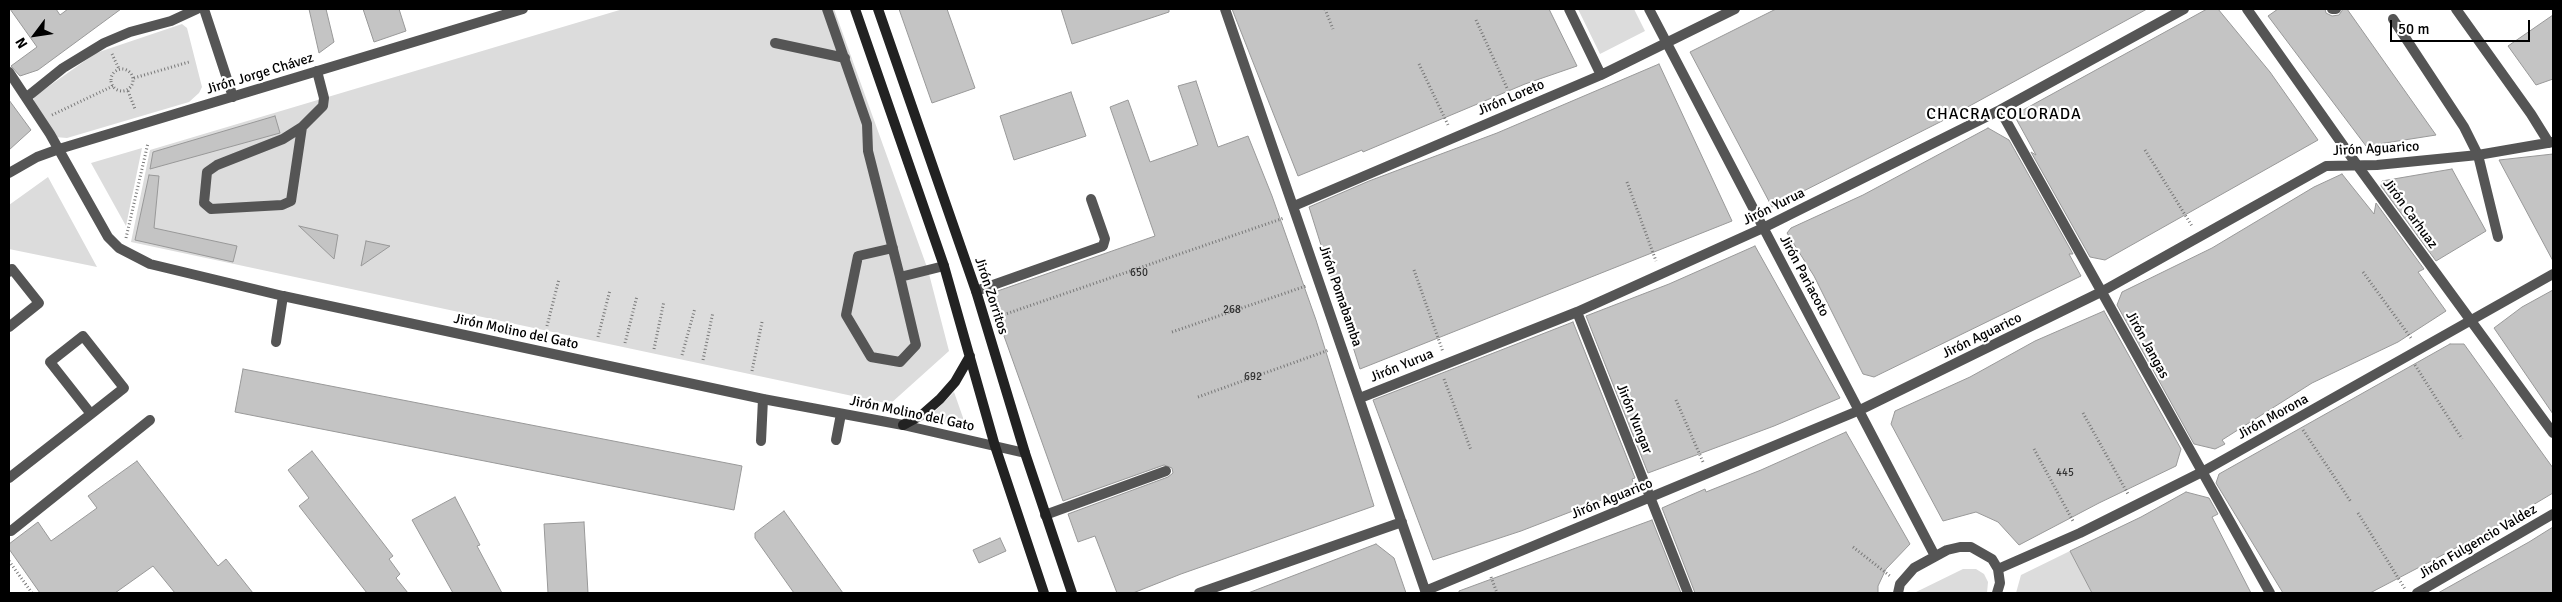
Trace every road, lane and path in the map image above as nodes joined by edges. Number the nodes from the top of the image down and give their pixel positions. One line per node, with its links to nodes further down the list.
1 (197, 9): 31 (street)
2 (204, 9): 32 (street)
3 (523, 9): 25 (street, Jirón Jorge Chávez)
4 (827, 9): 21 (street)
5 (855, 9): 54 (main road)
6 (878, 9): 64 (main road, Jirón Zorritos)
7 (1225, 9): 48 (street, Jirón Pomabamba)
8 (1325, 9): 17 (path)
9 (1569, 9): 27 (street)
10 (1649, 9): 19 (street, Jirón Pariacoto)
11 (1736, 9): 19 (street, Jirón Loreto)
12 (2184, 9): 34 (street, Jirón Yurua)
13 (2247, 9): 44 (street, Jirón Carhuaz)
14 (2456, 9): 40 (street)
15 (2393, 19): 43 (street)
16 (1476, 20): 35 (path)
17 (1333, 29)
18 (775, 43): 21 (street)
19 (1667, 44): 27 (street, Jirón Loreto); 49 (street, Jirón Pariacoto)
20 (110, 50): 24 (path)
21 (845, 58): 53 (street)
22 (190, 62): 28 (path)
23 (1419, 64): 38 (path)
24 (119, 69): 28 (path); 29 (path)
25 (317, 71): 32 (street, Jirón Jorge Chávez); 37 (street)
26 (9, 72): 31 (street, Jirón Molino del Gato)
27 (1601, 75): 35 (street, Jirón Loreto)
28 (134, 78): 30 (path)
29 (112, 86): 30 (path); 36 (path)
30 (128, 91): 33 (path)
31 (27, 97): 41 (street, Jirón Molino del Gato)
32 (232, 97): 41 (street, Jirón Jorge Chávez)
33 (135, 109)
34 (2000, 110): 49 (street, Jirón Yurua); 65 (street, Jirón Jangas)
35 (1517, 111): 38 (street, Jirón Loreto)
36 (46, 118)
37 (302, 127): 37 (street)
38 (1454, 138): 48 (street, Jirón Loreto)
39 (148, 143): 52 (path)
40 (2551, 143): 43 (street, Jirón Aguarico)
41 (59, 149): 45 (street, Jirón Jorge Chávez); 66 (street, Jirón Molino del Gato)
42 (2145, 150): 50 (path)
43 (2478, 155): 44 (street, Jirón Aguarico); 51 (street)
44 (2357, 166): 50 (street, Jirón Aguarico); 72 (street, Jirón Carhuaz)
45 (9, 173)
46 (1627, 182): 59 (path)
47 (1091, 199): 64 (street)
48 (1295, 210): 62 (street, Jirón Pomabamba); 73 (path)
49 (1763, 228): 59 (street, Jirón Yurua); 94 (street, Jirón Pariacoto)
50 (2198, 237): 65 (street, Jirón Aguarico)
51 (2498, 237)
52 (126, 241)
53 (893, 248): 60 (street); 60 (street)
54 (944, 266): 60 (street); 86 (main road)
55 (1414, 270): 88 (path)
56 (9, 272): 76 (street)
57 (2363, 272): 83 (path)
58 (2553, 274): 72 (street, Jirón Morona)
59 (1661, 276): 71 (street, Jirón Yurua)
60 (900, 277)
61 (559, 279): 75 (path)
62 (1320, 280): 77 (path); 81 (street, Jirón Pomabamba)
63 (610, 290): 78 (path)
64 (976, 291): 73 (main road, Jirón Zorritos)
65 (2101, 292): 94 (street, Jirón Aguarico); 110 (street, Jirón Jangas)
66 (283, 296): 79 (street); 92 (street, Jirón Molino del Gato)
67 (637, 296): 80 (path)
68 (664, 301): 82 (path)
69 (695, 308): 84 (path)
70 (713, 312): 87 (path)
71 (1577, 312): 88 (street, Jirón Yurua); 113 (street, Jirón Yungar)
72 (2470, 320): 83 (street, Jirón Morona); 101 (street, Jirón Carhuaz)
73 (985, 321): 108 (main road, Jirón Zorritos)
74 (762, 322): 89 (path)
75 (547, 326)
76 (9, 327)
77 (1172, 332)
78 (598, 337)
79 (276, 342)
80 (625, 343)
81 (1342, 345): 90 (path); 91 (street, Jirón Pomabamba)
82 (654, 349)
83 (2420, 349): 85 (street, Jirón Morona)
84 (682, 355)
85 (2409, 355): 99 (street, Jirón Morona); 102 (path)
86 (970, 356): 100 (main road); 105 (main road)
87 (703, 360)
88 (1443, 365): 91 (street, Jirón Yurua); 107 (path)
89 (752, 371)
90 (1198, 397)
91 (1360, 398): 119 (street, Jirón Pomabamba)
92 (763, 400): 97 (street, Jirón Molino del Gato); 104 (street)
93 (1676, 400): 111 (path)
94 (1860, 410): 111 (street, Jirón Aguarico); 123 (street, Jirón Pariacoto)
95 (2083, 413): 115 (path)
96 (91, 414): 96 (street); 112 (street)
97 (841, 414): 100 (street, Jirón Molino del Gato); 103 (street)
98 (150, 420): 120 (street)
99 (2297, 420): 110 (street, Jirón Morona); 114 (path)
100 (903, 425): 105 (street, Jirón Molino del Gato)
101 (2553, 433)
102 (2462, 439)
103 (836, 440)
104 (761, 441)
105 (995, 446): 108 (street, Jirón Molino del Gato); 129 (main road)
106 (2034, 449): 121 (path)
107 (1471, 450)
108 (1025, 453): 118 (main road, Jirón Zorritos)
109 (1166, 471): 118 (street)
110 (2202, 472): 115 (street, Jirón Morona); 134 (street, Jirón Jangas)
111 (1708, 475): 113 (street, Jirón Aguarico)
112 (9, 478)
113 (1651, 498): 127 (street, Jirón Aguarico); 132 (street, Jirón Yungar)
114 (2350, 502)
115 (2134, 506): 121 (street, Jirón Morona)
116 (2358, 513): 135 (path)
117 (2553, 514): 136 (street, Jirón Fulgencio Valdez)
118 (1045, 515): 130 (main road, Jirón Zorritos)
119 (1402, 522): 127 (street, Jirón Pomabamba); 131 (street)
120 (9, 530)
121 (2080, 533): 125 (street, Jirón Morona)
122 (1853, 548): 126 (path)
123 (1935, 556): 125 (street); 126 (street)
124 (9, 561): 128 (path)
125 (1998, 570): 133 (street)
126 (1899, 588)
127 (1425, 592)
128 (32, 593)
129 (1044, 593)
130 (1072, 593)
131 (1199, 593)
132 (1688, 593)
133 (1997, 593)
134 (2270, 593)
135 (2407, 593)
136 (2416, 593)

